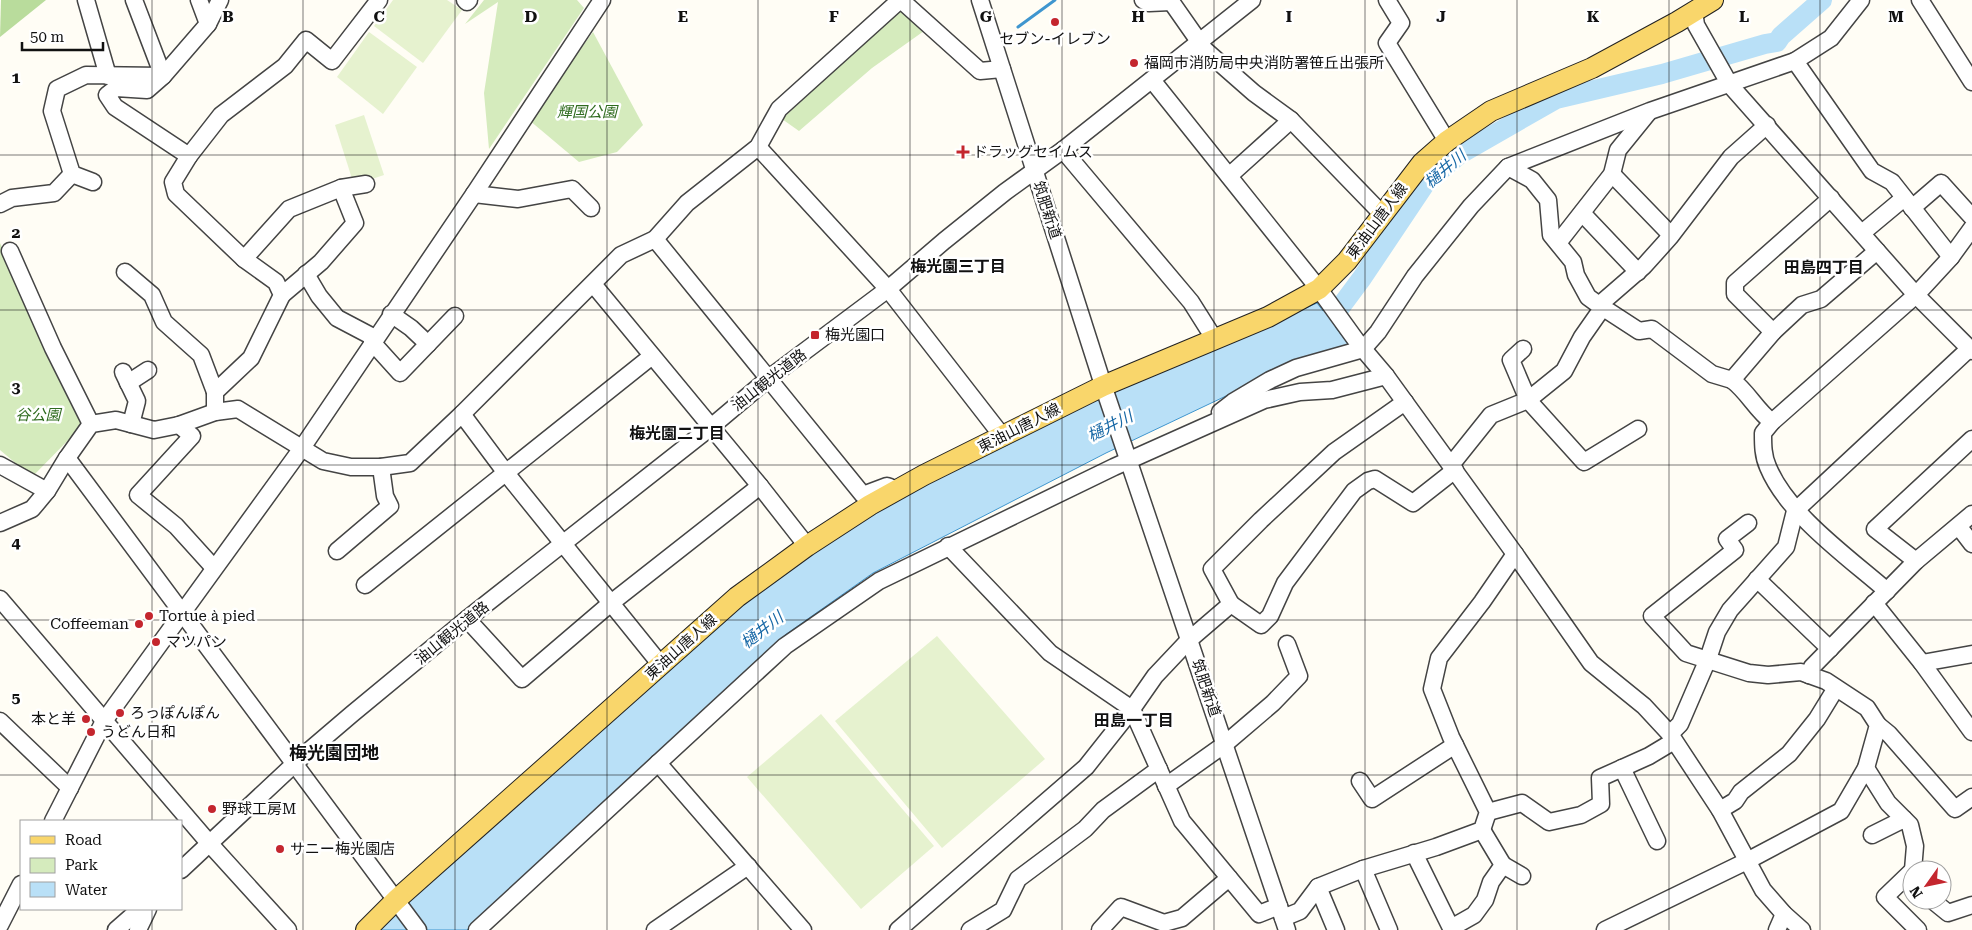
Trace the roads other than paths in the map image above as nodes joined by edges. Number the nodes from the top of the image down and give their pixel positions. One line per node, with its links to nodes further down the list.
1 (86, 0): 21 (street)
2 (134, 0): 22 (street)
3 (199, 0): 17 (street)
4 (220, 0): 17 (street)
5 (379, 0): 32 (street)
6 (901, 0): 20 (street); 30 (street)
7 (980, 0): 20 (street, 筑肥新道)
8 (1143, 0): 14 (street)
9 (1252, 0): 18 (street, 油山観光道路)
10 (1387, 0): 29 (street)
11 (1713, 0): 16 (main road, 東油山唐人線)
12 (1861, 0): 19 (street)
13 (1920, 0): 25 (street)
14 (1171, 1): 18 (street)
15 (597, 2): 41 (street)
16 (1695, 18): 24 (street); 29 (main road, 東油山唐人線)
17 (208, 24): 22 (street)
18 (1199, 42): 23 (street, 油山観光道路); 27 (street)
19 (1795, 61): 24 (street); 43 (street)
20 (1002, 70): 34 (street, 筑肥新道)
21 (108, 76): 22 (street); 35 (street)
22 (163, 76): 32 (street)
23 (1152, 80): 31 (street, 油山観光道路); 37 (street)
24 (1726, 80): 26 (street); 28 (street)
25 (1972, 82)
26 (1650, 111): 33 (street); 36 (street)
27 (1292, 120): 37 (street); 47 (street)
28 (1767, 126): 42 (street); 51 (street)
29 (1447, 142): 47 (main road, 東油山唐人線)
30 (758, 147): 52 (street); 62 (street)
31 (1063, 150): 34 (street, 油山観光道路); 71 (street)
32 (188, 156): 57 (street)
33 (1508, 167): 53 (street); 73 (street)
34 (1035, 171): 62 (street, 油山観光道路); 81 (street, 筑肥新道)
35 (72, 174): 38 (street); 44 (street)
36 (1612, 174): 46 (street); 51 (street)
37 (1230, 176): 63 (street)
38 (93, 182)
39 (366, 184): 40 (street)
40 (341, 188): 57 (street); 60 (street)
41 (474, 194): 45 (street); 67 (street)
42 (1831, 198): 50 (street); 69 (street)
43 (1908, 203): 48 (street); 50 (street); 56 (street)
44 (0, 204)
45 (591, 208)
46 (1582, 213): 53 (street); 59 (street)
47 (1383, 214): 63 (main road, 東油山唐人線)
48 (1972, 217)
49 (1972, 228): 56 (street)
50 (1862, 233): 55 (street)
51 (1672, 235): 59 (street)
52 (655, 239): 61 (street); 79 (street)
53 (1558, 243): 66 (street)
54 (10, 251): 88 (street)
55 (1877, 251): 65 (street); 69 (street)
56 (1951, 257): 65 (street)
57 (244, 259): 64 (street)
58 (126, 272): 82 (street)
59 (1638, 272): 66 (street)
60 (306, 274): 64 (street); 70 (street)
61 (593, 284): 76 (street); 86 (street)
62 (888, 289): 79 (street, 油山観光道路); 94 (street)
63 (1322, 294): 71 (main road, 東油山唐人線); 73 (street)
64 (282, 295): 82 (street)
65 (1916, 295): 75 (street); 87 (street)
66 (1601, 306): 80 (street); 83 (street)
67 (391, 314): 70 (street); 72 (street)
68 (455, 316): 72 (street)
69 (1773, 332): 80 (street)
70 (373, 340): 72 (street); 96 (street)
71 (1215, 340): 81 (main road, 東油山唐人線)
72 (428, 344)
73 (1360, 346): 78 (street); 92 (street)
74 (1523, 349): 83 (street)
75 (1971, 349): 106 (street)
76 (652, 356): 91 (street); 102 (street)
77 (148, 370): 89 (street)
78 (1386, 376): 84 (street); 92 (street)
79 (769, 378): 91 (street, 油山観光道路); 105 (street)
80 (1732, 380): 87 (street)
81 (1104, 388): 94 (main road, 東油山唐人線); 97 (street, 筑肥新道)
82 (215, 392): 85 (street)
83 (1528, 400): 93 (street); 101 (street)
84 (1405, 402): 101 (street); 125 (street)
85 (216, 412): 90 (street); 96 (street)
86 (462, 414): 100 (street); 102 (street)
87 (1772, 422): 106 (street)
88 (91, 424): 89 (street); 98 (street)
89 (131, 424): 90 (street)
90 (179, 424): 118 (street)
91 (711, 427): 103 (street); 111 (street, 油山観光道路)
92 (1201, 428): 97 (street)
93 (1638, 429)
94 (1003, 436): 105 (main road, 東油山唐人線)
95 (1972, 439): 117 (street)
96 (302, 448): 100 (street); 118 (street)
97 (1126, 453): 114 (street); 128 (street, 筑肥新道)
98 (67, 458): 104 (street); 126 (street)
99 (0, 465): 104 (street)
100 (381, 467): 115 (street)
101 (1453, 467): 116 (street); 125 (street)
102 (506, 473): 111 (street); 120 (street)
103 (760, 486): 113 (street); 123 (street)
104 (48, 491): 108 (street)
105 (894, 492): 113 (main road, 東油山唐人線)
106 (1795, 511): 119 (street); 121 (street)
107 (1972, 514): 110 (street)
108 (0, 523)
109 (1748, 523): 132 (street)
110 (1959, 527): 112 (street); 117 (street)
111 (564, 544): 123 (street); 127 (street, 油山観光道路)
112 (1972, 544)
113 (807, 546): 134 (main road, 東油山唐人線)
114 (948, 546): 137 (street); 145 (street)
115 (337, 551)
116 (1515, 554): 142 (street); 144 (street)
117 (1916, 561): 121 (street)
118 (214, 568): 126 (street)
119 (1757, 578): 130 (street); 132 (street)
120 (365, 585)
121 (1887, 590): 124 (street)
122 (0, 600): 139 (street)
123 (611, 603): 127 (street); 134 (street)
124 (1874, 603): 130 (street); 133 (street)
125 (1231, 604): 128 (street)
126 (181, 613): 139 (street); 146 (street)
127 (468, 619): 146 (street, 油山観光道路)
128 (1189, 640): 137 (street); 143 (street, 筑肥新道)
129 (1287, 644): 143 (street)
130 (1830, 649): 135 (street)
131 (1972, 654): 133 (street)
132 (1708, 659): 135 (street); 142 (street)
133 (1922, 663): 141 (street)
134 (661, 665): 174 (main road, 東油山唐人線)
135 (1809, 675): 136 (street)
136 (1836, 688): 140 (street); 154 (street)
137 (1132, 709): 149 (street); 190 (street)
138 (0, 721): 152 (street)
139 (104, 721): 152 (street); 161 (street)
140 (1878, 725): 148 (street); 153 (street)
141 (1972, 732)
142 (1672, 737): 147 (street); 154 (street)
143 (1226, 744): 151 (street); 180 (street, 筑肥新道)
144 (1455, 745): 150 (street); 155 (street)
145 (658, 762): 166 (street); 187 (street)
146 (295, 764): 161 (street, 油山観光道路); 174 (street)
147 (1622, 768): 155 (street); 160 (street)
148 (1866, 768): 156 (street); 164 (street)
149 (1159, 770): 151 (street); 191 (street)
150 (1360, 781)
151 (1166, 786): 170 (street)
152 (70, 788): 157 (street)
153 (1972, 797)
154 (1720, 810): 164 (street)
155 (1488, 812): 158 (street)
156 (1904, 819): 159 (street); 163 (street)
157 (54, 820)
158 (1482, 830): 162 (street); 165 (street)
159 (1872, 835)
160 (1657, 841)
161 (208, 843): 167 (street, 油山観光道路); 184 (street)
162 (1414, 853): 165 (street); 168 (street)
163 (1913, 860)
164 (1747, 861): 179 (street); 195 (street)
165 (1503, 865): 169 (street)
166 (748, 866): 188 (street); 189 (street)
167 (182, 869)
168 (1363, 869): 173 (street); 194 (street)
169 (1522, 876)
170 (1229, 878): 180 (street); 192 (street)
171 (1902, 880): 198 (street)
172 (20, 886): 181 (street)
173 (1318, 887): 180 (street); 193 (street)
174 (397, 902): 185 (main road, 東油山唐人線); 186 (street)
175 (1972, 905): 178 (street)
176 (139, 910): 182 (street)
177 (148, 910): 183 (street)
178 (1944, 910)
179 (1784, 914): 196 (street); 197 (street)
180 (1283, 918)
181 (0, 925)
182 (116, 930)
183 (138, 930)
184 (288, 930)
185 (366, 930)
186 (418, 930)
187 (477, 930)
188 (655, 930)
189 (803, 930)
190 (898, 930)
191 (970, 930)
192 (1100, 930)
193 (1336, 930)
194 (1389, 930)
195 (1605, 930)
196 (1777, 930)
197 (1802, 930)
198 (1918, 930)

